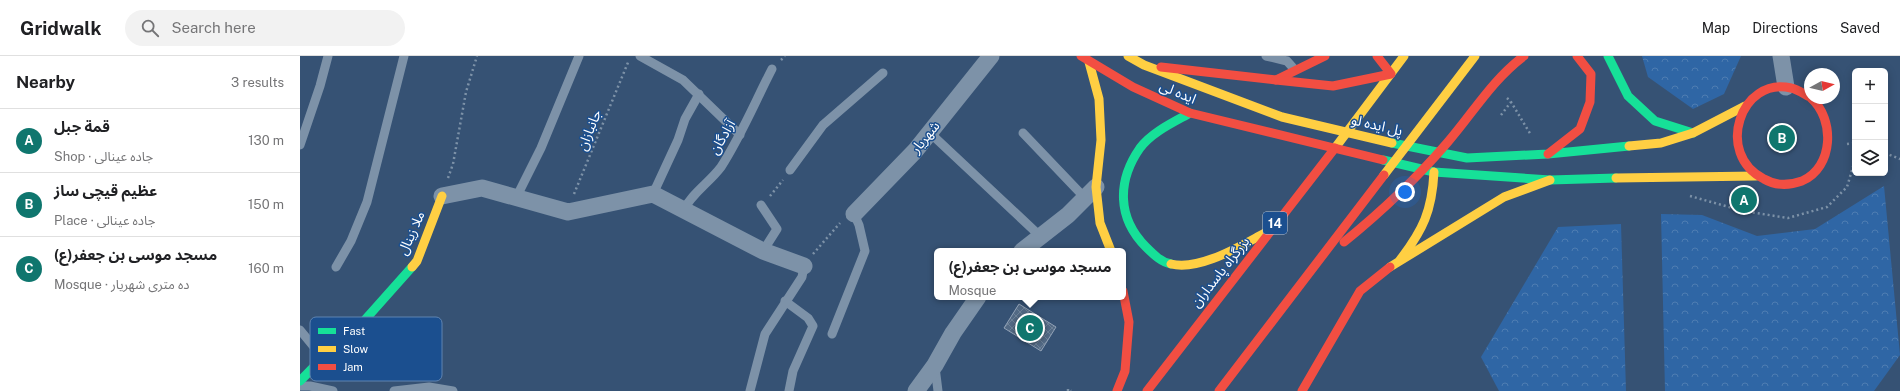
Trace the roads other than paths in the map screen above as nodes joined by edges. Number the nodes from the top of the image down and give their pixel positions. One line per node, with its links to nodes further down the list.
1 (328, 56): 31 (lane)
2 (404, 56): 59 (lane)
3 (579, 56): 47 (lane)
4 (640, 56): 26 (lane)
5 (991, 56): 34 (street, شهریار)
6 (1081, 56): 17 (main road, ایده لی)
7 (1128, 56): 18 (main road, ایده لی)
8 (1269, 56): 20 (lane)
9 (1325, 56): 20 (main road)
10 (1376, 56): 22 (main road)
11 (1404, 56): 22 (main road, بزرگراه پاسداران / 14)
12 (1475, 56): 57 (main road)
13 (1524, 56): 57 (main road)
14 (1577, 56): 39 (main road)
15 (1608, 56): 36 (main road)
16 (1781, 56): 24 (street)
17 (1089, 62): 29 (main road, ایده لی); 44 (main road)
18 (1144, 65): 23 (main road); 30 (main road, ایده لی)
19 (772, 69): 37 (lane, آزادگان)
20 (1296, 71): 23 (main road)
21 (883, 73): 40 (lane)
22 (1391, 74): 23 (main road); 51 (main road, بزرگراه پاسداران / 14)
23 (1276, 80)
24 (1786, 86): 25 (main road); 28 (main road)
25 (1804, 93)
26 (699, 94): 37 (lane); 45 (lane)
27 (1816, 104): 42 (main road)
28 (1745, 106): 32 (main road, پل ایده لو); 42 (main road)
29 (1190, 113): 41 (main road, ایده لی); 51 (main road)
30 (1282, 117): 39 (main road, پل ایده لو)
31 (304, 122): 38 (lane)
32 (1709, 125): 33 (main road); 36 (main road, پل ایده لو)
33 (1718, 130)
34 (929, 132): 50 (street, شهریار); 52 (lane)
35 (1023, 133): 44 (lane)
36 (1693, 133): 39 (main road, پل ایده لو)
37 (740, 135): 49 (lane, آزادگان)
38 (300, 145)
39 (1546, 154)
40 (790, 170)
41 (1434, 172): 43 (main road); 56 (main road)
42 (1756, 176): 43 (main road)
43 (1550, 180): 56 (main road)
44 (1090, 192): 52 (street); 54 (main road)
45 (653, 194): 47 (street); 49 (street)
46 (442, 196): 47 (street); 63 (main road, ملا زینال)
47 (516, 198)
48 (761, 205): 55 (lane)
49 (683, 211): 55 (street)
50 (854, 214): 65 (lane)
51 (1270, 231): 79 (main road, بزرگراه پاسداران / 14)
52 (1040, 236): 53 (street)
53 (1026, 248)
54 (1110, 248)
55 (763, 251): 58 (street)
56 (1400, 260): 81 (main road)
57 (1320, 261): 80 (main road)
58 (804, 266): 60 (lane)
59 (336, 267)
60 (785, 300): 74 (lane); 75 (lane)
61 (976, 300): 67 (street)
62 (1125, 300): 78 (main road)
63 (367, 317)
64 (300, 330): 66 (lane)
65 (832, 334)
66 (310, 342)
67 (935, 365): 76 (street); 77 (lane)
68 (310, 371): 69 (main road, ملا زینال)
69 (300, 381)
70 (300, 386): 71 (lane)
71 (333, 391)
72 (394, 391): 73 (lane)
73 (453, 391)
74 (750, 391)
75 (789, 391)
76 (916, 391)
77 (938, 391)
78 (1117, 391)
79 (1147, 391)
80 (1219, 391)
81 (1302, 391)

